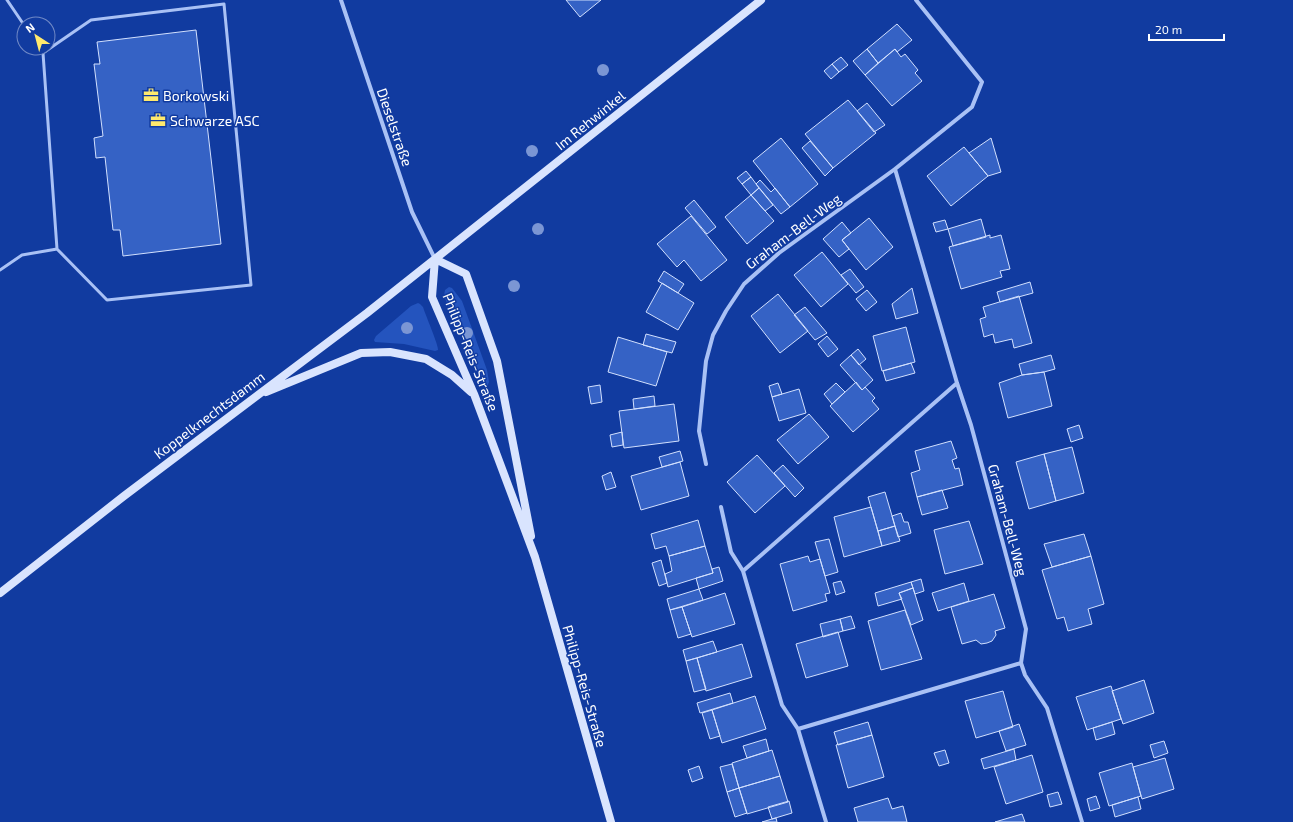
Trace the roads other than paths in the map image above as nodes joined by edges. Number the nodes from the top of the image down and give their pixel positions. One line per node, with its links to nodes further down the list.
1 (7, 0): 5 (lane)
2 (341, 0): 10 (street, Dieselstraße)
3 (761, 0): 10 (street, Im Rehwinkel)
4 (916, 0): 8 (street, Graham-Bell-Weg)
5 (18, 16)
6 (56, 44): 9 (lane)
7 (43, 56): 9 (lane)
8 (895, 169): 12 (street, Graham-Bell-Weg); 15 (street, Graham-Bell-Weg)
9 (57, 250): 11 (lane)
10 (435, 259): 13 (street, Philipp-Reis-Straße); 14 (street, Koppelknechtsdamm); 17 (street, Philipp-Reis-Straße)
11 (0, 270)
12 (957, 383): 18 (street); 20 (street, Graham-Bell-Weg)
13 (474, 394): 14 (street); 17 (street, Philipp-Reis-Straße)
14 (254, 397): 19 (street, Koppelknechtsdamm)
15 (706, 464)
16 (721, 507): 18 (street)
17 (535, 557): 22 (street, Philipp-Reis-Straße)
18 (743, 570): 21 (street)
19 (0, 594)
20 (1021, 663): 21 (street); 24 (street)
21 (798, 730): 23 (street)
22 (610, 822)
23 (826, 822)
24 (1082, 822)

